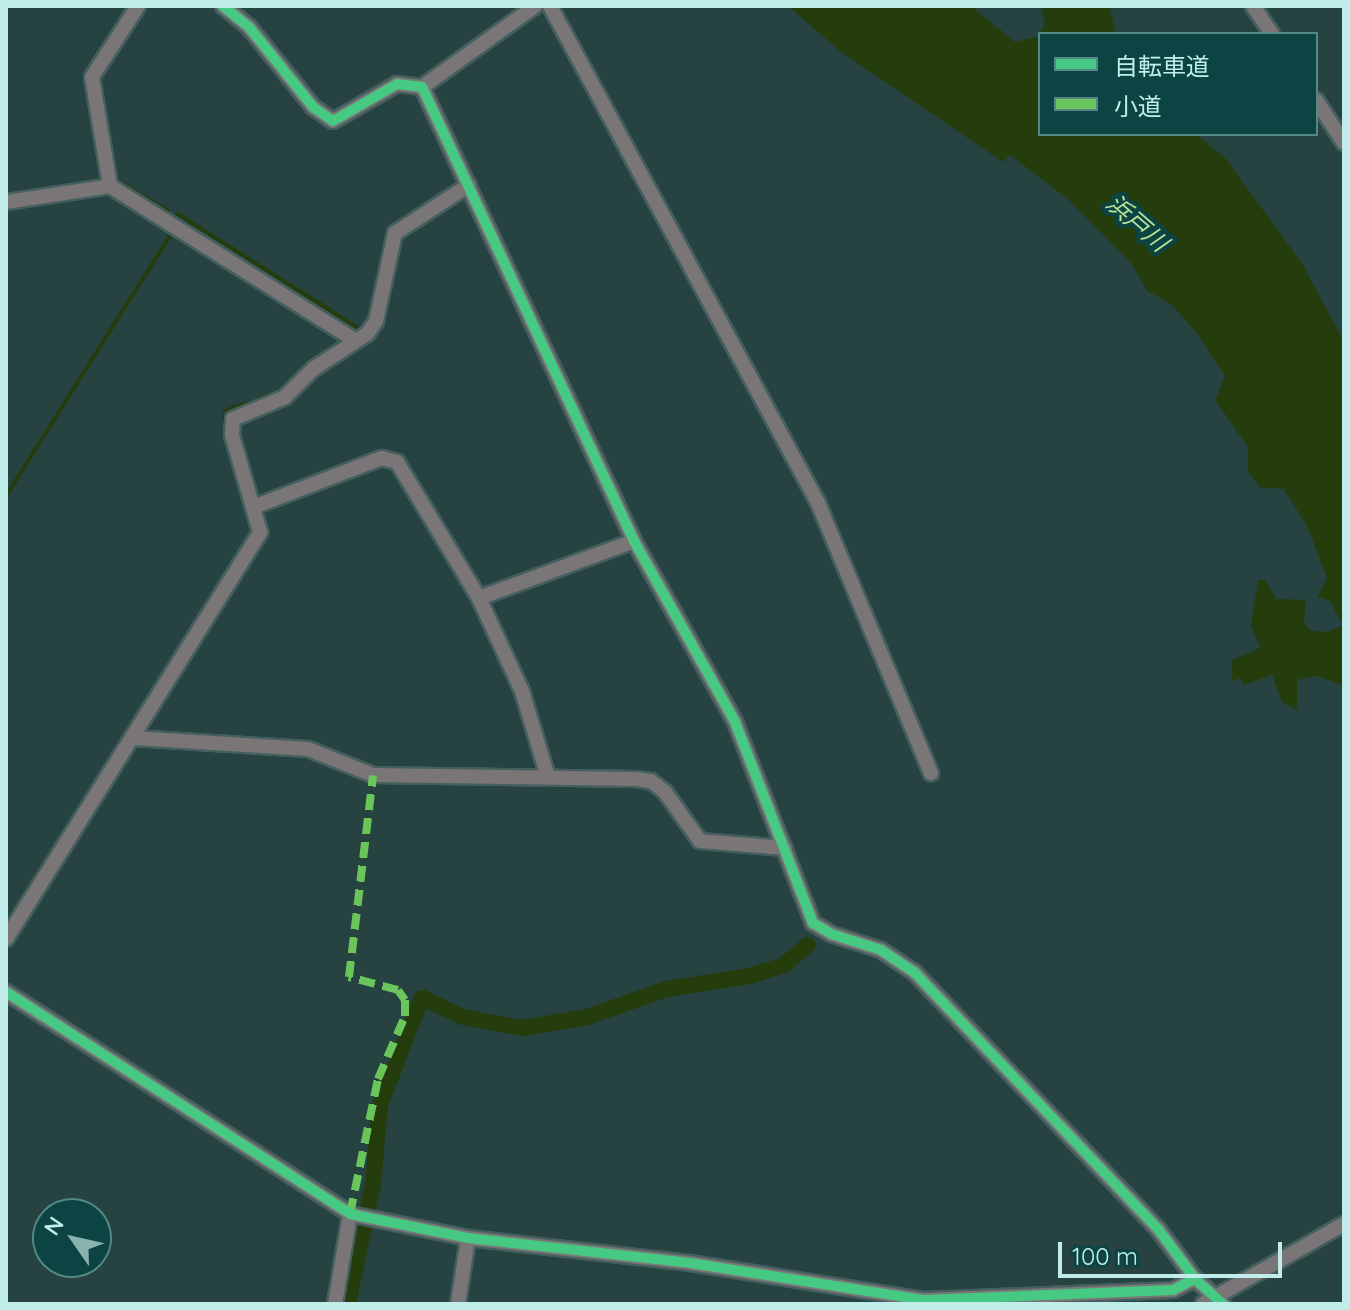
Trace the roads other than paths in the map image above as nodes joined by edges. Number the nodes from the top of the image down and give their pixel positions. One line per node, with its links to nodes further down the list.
1 (138, 6): 11 (street)
2 (223, 6): 7 (street)
3 (535, 6): 7 (street)
4 (550, 6): 18 (street)
5 (1253, 6): 6 (street)
6 (1271, 32)
7 (422, 87): 10 (street)
8 (1318, 103): 9 (street)
9 (1344, 143)
10 (469, 185): 13 (street); 15 (street)
11 (110, 186): 12 (street); 13 (street)
12 (6, 202)
13 (355, 340): 14 (street)
14 (256, 506): 16 (street); 17 (street)
15 (634, 541): 16 (street); 20 (street)
16 (479, 598): 19 (street)
17 (134, 738): 19 (street); 21 (street)
18 (931, 773)
19 (548, 777): 20 (street)
20 (785, 848): 26 (street)
21 (6, 939)
22 (6, 992): 23 (street)
23 (355, 1214): 25 (street); 29 (street)
24 (1344, 1224): 27 (street)
25 (468, 1238): 28 (street); 30 (street)
26 (1195, 1279): 27 (street); 28 (street)
27 (1213, 1301)
28 (923, 1302)
29 (335, 1304)
30 (458, 1304)

